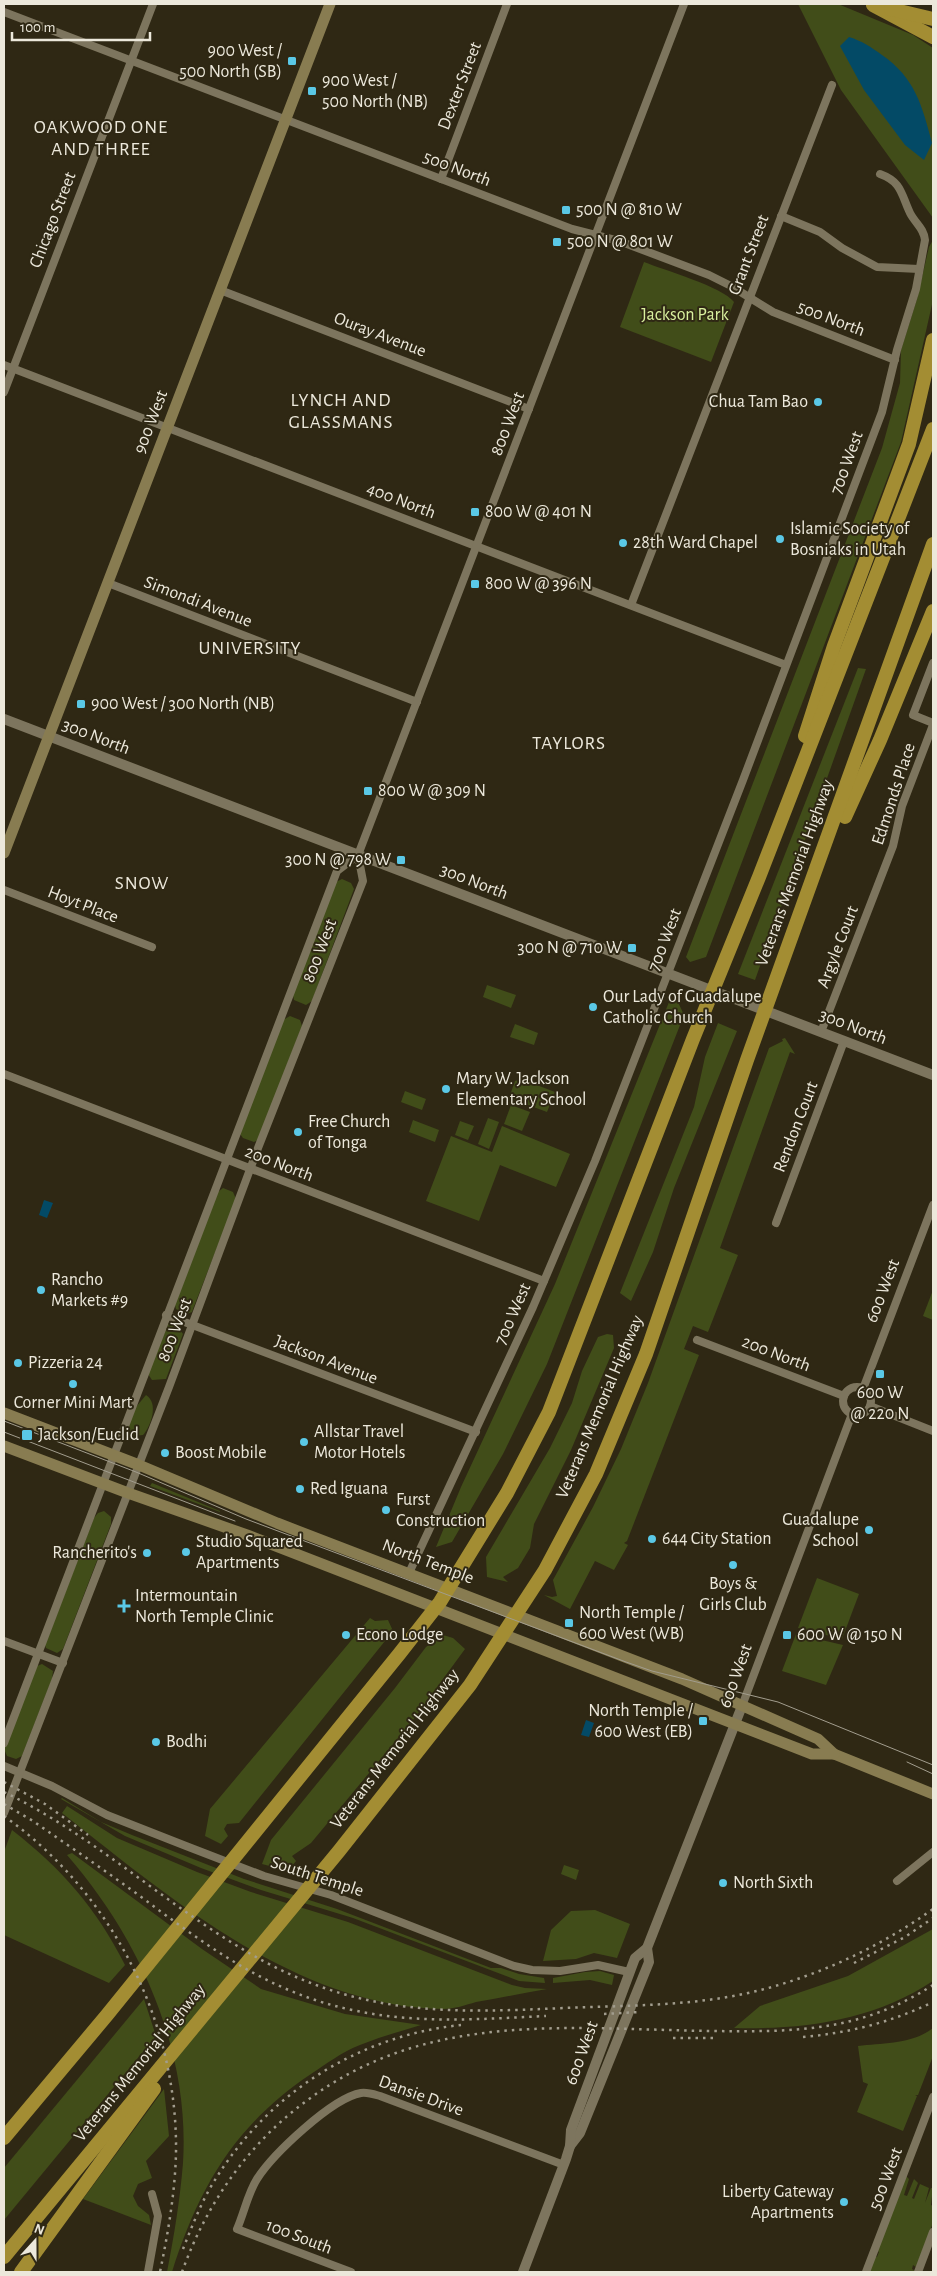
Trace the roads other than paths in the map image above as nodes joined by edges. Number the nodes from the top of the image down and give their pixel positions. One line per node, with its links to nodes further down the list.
1 (153, 4): 10 (street, Chicago Street)
2 (330, 4): 12 (main road, 900 West)
3 (507, 4): 14 (street, Dexter Street)
4 (684, 4): 16 (street, 800 West)
5 (871, 4): 7 (highway); 8 (main road); 9 (highway)
6 (4, 12): 10 (street, 500 North)
7 (933, 19)
8 (933, 29)
9 (933, 37)
10 (131, 61): 12 (street, 500 North); 23 (street, Chicago Street)
11 (832, 85): 15 (street, Grant Street)
12 (285, 119): 14 (street, 500 North); 18 (main road, 900 West)
13 (880, 174): 17 (street, 700 West)
14 (441, 179): 16 (street, 500 North)
15 (780, 216): 17 (street); 19 (street, Grant Street)
16 (595, 235): 19 (street, 500 North); 25 (street, 800 West)
17 (918, 269): 21 (street, 700 West)
18 (220, 290): 25 (street, Ouray Avenue); 26 (main road, 900 West)
19 (749, 297): 21 (street, 500 North); 31 (street, Grant Street)
20 (933, 340): 42 (highway)
21 (895, 360): 34 (street, 700 West)
22 (4, 365): 23 (street, 400 North)
23 (13, 369): 24 (street, Chicago Street); 26 (street, 400 North)
24 (4, 392)
25 (530, 409): 29 (street, 800 West)
26 (167, 428): 29 (street, 400 North); 30 (main road, 900 West)
27 (933, 429): 42 (highway, Veterans Memorial Highway)
28 (933, 544): 44 (highway, Veterans Memorial Highway)
29 (477, 546): 31 (street, 400 North); 35 (street, 800 West)
30 (108, 583): 35 (street, Simondi Avenue); 38 (main road, 900 West)
31 (631, 605): 34 (street, 400 North)
32 (933, 611): 44 (highway)
33 (933, 663): 37 (street)
34 (786, 665): 46 (street, 700 West)
35 (417, 702): 40 (street, 800 West)
36 (4, 719): 38 (street, 300 North)
37 (933, 724): 41 (street, Edmonds Place)
38 (49, 736): 39 (main road, 900 West); 40 (street, 300 North)
39 (4, 854)
40 (358, 855): 46 (street, 300 North); 51 (street, 800 West); 52 (street, 800 West)
41 (883, 873): 47 (street, Argyle Court)
42 (759, 877): 87 (highway, Veterans Memorial Highway)
43 (4, 890): 45 (street, Hoyt Place)
44 (806, 901): 88 (highway, Veterans Memorial Highway)
45 (152, 948)
46 (668, 973): 47 (street, 300 North); 55 (street, 700 West)
47 (822, 1032): 48 (street, 300 North)
48 (844, 1041): 50 (street, 300 North); 54 (street, Rendon Court)
49 (4, 1074): 51 (street, 200 North)
50 (933, 1075)
51 (227, 1160): 52 (street, 200 North); 56 (street, 800 West)
52 (250, 1169): 55 (street, 200 North); 57 (street, 800 West)
53 (933, 1205): 59 (street, 600 West)
54 (776, 1223)
55 (544, 1281): 65 (street, 700 West)
56 (166, 1315): 57 (street, Jackson Avenue); 67 (street, 800 West)
57 (193, 1325): 65 (street, Jackson Avenue); 68 (street, 800 West)
58 (697, 1340): 60 (street, 200 North)
59 (863, 1389): 60 (street); 61 (street)
60 (844, 1396): 63 (street)
61 (870, 1406): 63 (street); 64 (street)
62 (4, 1413): 67 (main road, North Temple)
63 (852, 1414): 75 (street, 600 West)
64 (933, 1431)
65 (476, 1432): 71 (street, 700 West)
66 (4, 1446): 69 (main road, North Temple)
67 (114, 1456): 68 (main road, North Temple); 69 (street, 800 West)
68 (139, 1466): 70 (street, 800 West); 71 (main road, North Temple)
69 (103, 1484): 70 (main road, North Temple); 73 (street, 800 West)
70 (128, 1493): 74 (street, 800 West); 76 (main road, North Temple)
71 (409, 1573): 75 (main road, North Temple)
72 (4, 1641): 73 (street)
73 (37, 1654): 74 (street); 77 (street, 800 West)
74 (63, 1663): 80 (street, 800 West)
75 (742, 1706): 76 (street, 600 West); 78 (main road, North Temple)
76 (736, 1725): 78 (main road, North Temple); 85 (street, 600 West)
77 (4, 1743)
78 (834, 1754): 81 (main road, North Temple)
79 (4, 1766): 80 (street, South Temple)
80 (20, 1772): 82 (street, 800 West); 86 (street, South Temple)
81 (933, 1794)
82 (4, 1813)
83 (933, 1852): 84 (street)
84 (897, 1881)
85 (647, 1948): 86 (street, 600 West); 92 (street, 600 West)
86 (629, 1972): 92 (street, 600 West)
87 (61, 2070): 90 (highway); 91 (highway, Veterans Memorial Highway)
88 (154, 2082): 97 (highway, Veterans Memorial Highway); 98 (highway)
89 (933, 2097): 102 (street, 500 West)
90 (4, 2125)
91 (4, 2138)
92 (570, 2146): 93 (street, 600 West)
93 (564, 2165): 95 (street, Dansie Drive); 101 (street, 600 West)
94 (152, 2194): 99 (street)
95 (237, 2229): 100 (street, 100 South)
96 (933, 2232): 103 (street)
97 (4, 2257)
98 (22, 2272)
99 (148, 2272)
100 (350, 2272)
101 (523, 2272)
102 (866, 2272)
103 (918, 2272)

